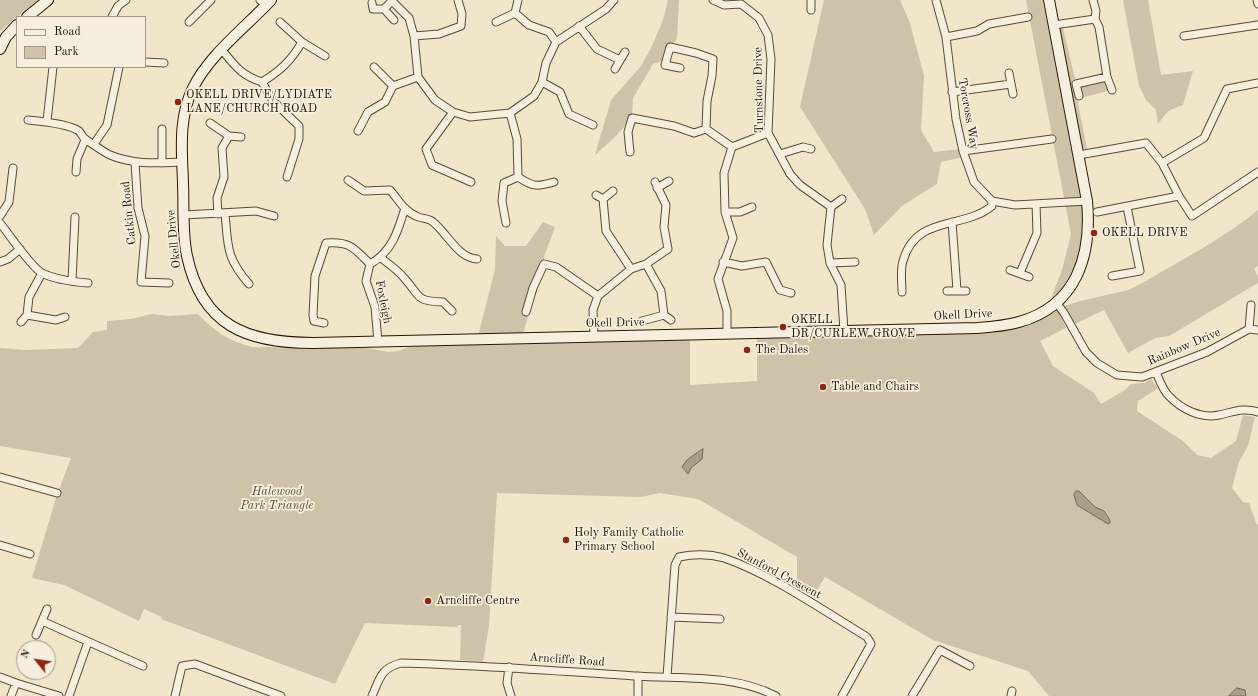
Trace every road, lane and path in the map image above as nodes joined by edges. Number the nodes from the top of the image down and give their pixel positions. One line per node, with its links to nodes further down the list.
1 (48, 0): 21 (street)
2 (126, 0): 22 (street)
3 (211, 0): 26 (street)
4 (392, 0): 18 (street); 33 (street)
5 (458, 0): 33 (street)
6 (518, 0): 20 (street)
7 (614, 0): 32 (street)
8 (713, 0): 15 (street, Turnstone Drive)
9 (811, 0): 19 (street)
10 (936, 0): 35 (street, Torcross Way)
11 (1049, 0): 29 (street, Okell Drive)
12 (1094, 0): 24 (street)
13 (1257, 0): 17 (street)
14 (266, 2): 39 (street, Okell Drive)
15 (742, 2): 71 (street, Turnstone Drive)
16 (372, 3): 18 (street)
17 (1258, 4)
18 (384, 9): 25 (street)
19 (811, 10)
20 (515, 14): 28 (street); 37 (street)
21 (28, 16)
22 (113, 16)
23 (1028, 17): 35 (street)
24 (1095, 19): 29 (street); 52 (street)
25 (394, 20)
26 (189, 22)
27 (280, 22): 36 (street)
28 (496, 22)
29 (1054, 25): 82 (street, Okell Drive)
30 (1258, 25): 34 (street)
31 (16, 26): 38 (street)
32 (579, 26): 37 (street); 42 (street)
33 (414, 36): 51 (street)
34 (1184, 36)
35 (946, 37): 59 (street, Torcross Way)
36 (302, 42): 41 (street); 53 (street)
37 (556, 42): 54 (street)
38 (0, 49)
39 (222, 50): 53 (street); 83 (street, Okell Drive)
40 (626, 52): 42 (street)
41 (325, 56)
42 (620, 60): 49 (street)
43 (146, 62): 44 (street)
44 (164, 63)
45 (374, 67): 57 (street)
46 (53, 68): 65 (street)
47 (119, 68): 76 (street)
48 (680, 68): 68 (street)
49 (615, 69)
50 (1009, 73): 56 (street)
51 (418, 77): 57 (street); 62 (street)
52 (1107, 77): 58 (street); 61 (street)
53 (262, 82): 90 (street)
54 (542, 82): 63 (street); 67 (street)
55 (1258, 83): 84 (street)
56 (1011, 84): 59 (street); 60 (street)
57 (393, 86): 70 (street)
58 (1112, 90)
59 (952, 92): 79 (street, Torcross Way)
60 (1013, 94)
61 (1079, 96)
62 (453, 112): 63 (street); 94 (street)
63 (510, 113): 91 (street)
64 (28, 120): 65 (street)
65 (47, 121): 75 (street)
66 (210, 123): 72 (street)
67 (593, 125)
68 (706, 129): 77 (street); 80 (street)
69 (162, 130): 86 (street)
70 (358, 131)
71 (768, 134): 77 (street); 81 (street, Turnstone Drive)
72 (229, 136): 73 (street); 111 (street)
73 (241, 137)
74 (1052, 139): 79 (street)
75 (85, 140): 76 (street); 88 (street)
76 (94, 144): 85 (street)
77 (732, 147): 108 (street)
78 (811, 149): 81 (street)
79 (963, 151): 101 (street, Torcross Way)
80 (630, 152)
81 (780, 154): 105 (street, Turnstone Drive)
82 (1079, 155): 84 (street); 102 (street, Okell Drive)
83 (183, 162): 86 (street); 112 (street, Okell Drive)
84 (1162, 162): 98 (street)
85 (135, 163): 86 (street); 136 (street, Catkin Road)
86 (162, 163)
87 (13, 168): 113 (street)
88 (76, 172)
89 (1258, 172): 98 (street)
90 (287, 177)
91 (518, 178): 95 (street); 118 (street)
92 (348, 180): 107 (street)
93 (669, 181): 127 (street)
94 (471, 182)
95 (554, 182)
96 (613, 191): 99 (street)
97 (596, 195): 99 (street)
98 (1179, 196): 106 (street)
99 (603, 198): 128 (street)
100 (842, 199): 105 (street)
101 (992, 201): 103 (street); 116 (street)
102 (1087, 201): 103 (street); 144 (street, Okell Drive)
103 (1036, 204): 131 (street)
104 (752, 207): 108 (street)
105 (831, 207): 125 (street)
106 (1127, 207): 109 (street); 132 (street)
107 (405, 208): 120 (street); 121 (street)
108 (725, 212): 123 (street)
109 (1097, 212)
110 (225, 213): 111 (street); 114 (street); 137 (street)
111 (218, 214): 112 (street)
112 (184, 215): 160 (street, Okell Drive)
113 (0, 216)
114 (274, 216)
115 (75, 217): 134 (street)
116 (952, 222): 138 (street); 141 (street)
117 (0, 223): 119 (street)
118 (506, 223)
119 (20, 249): 122 (street); 130 (street)
120 (381, 258): 126 (street); 146 (street)
121 (477, 259)
122 (0, 262)
123 (723, 262): 142 (street); 158 (street)
124 (856, 262): 125 (street)
125 (830, 263): 157 (street)
126 (370, 264): 154 (street); 160 (street, Foxleigh)
127 (646, 264): 128 (street); 149 (street)
128 (630, 269): 143 (street)
129 (1010, 270): 131 (street)
130 (42, 273): 134 (street); 148 (street)
131 (1020, 273): 133 (street)
132 (1112, 276)
133 (1029, 277)
134 (72, 281): 135 (street)
135 (88, 283)
136 (169, 283)
137 (249, 284)
138 (956, 290): 139 (street); 140 (street)
139 (947, 291)
140 (966, 291)
141 (902, 292)
142 (791, 293)
143 (598, 296): 147 (street); 159 (street)
144 (1056, 302): 157 (street, Okell Drive); 161 (street, Rainbow Drive)
145 (1251, 305): 155 (street)
146 (452, 311)
147 (526, 312)
148 (26, 315): 150 (street); 153 (street)
149 (664, 315): 151 (street); 152 (street)
150 (65, 317)
151 (671, 320)
152 (642, 321)
153 (20, 322)
154 (324, 323)
155 (1250, 329): 156 (street); 161 (street, Rainbow Drive)
156 (1258, 330)
157 (844, 332): 158 (street, Okell Drive)
158 (727, 334): 159 (street, Okell Drive)
159 (594, 337): 160 (street, Okell Drive)
160 (378, 342)
161 (1156, 372): 162 (street)
162 (1258, 412)
163 (0, 476): 164 (street)
164 (57, 494)
165 (0, 545): 166 (street)
166 (30, 554)
167 (47, 609): 170 (street)
168 (671, 617): 169 (street); 178 (street, Stanford Crescent); 189 (street, Stanford Crescent)
169 (720, 619)
170 (42, 622): 171 (street); 172 (street)
171 (36, 635)
172 (88, 642): 173 (street); 182 (street)
173 (142, 666)
174 (970, 666): 190 (street)
175 (509, 667): 177 (street, Arncliffe Road); 185 (street, Arncliffe Road); 186 (street)
176 (0, 676): 179 (street)
177 (638, 676): 178 (street, Arncliffe Road); 187 (street)
178 (667, 677): 188 (street, Arncliffe Road)
179 (16, 683): 180 (street); 181 (street)
180 (12, 696)
181 (59, 696)
182 (69, 696)
183 (175, 696): 184 (street)
184 (281, 696)
185 (372, 696)
186 (511, 696)
187 (638, 696)
188 (776, 696)
189 (842, 696)
190 (912, 696)

